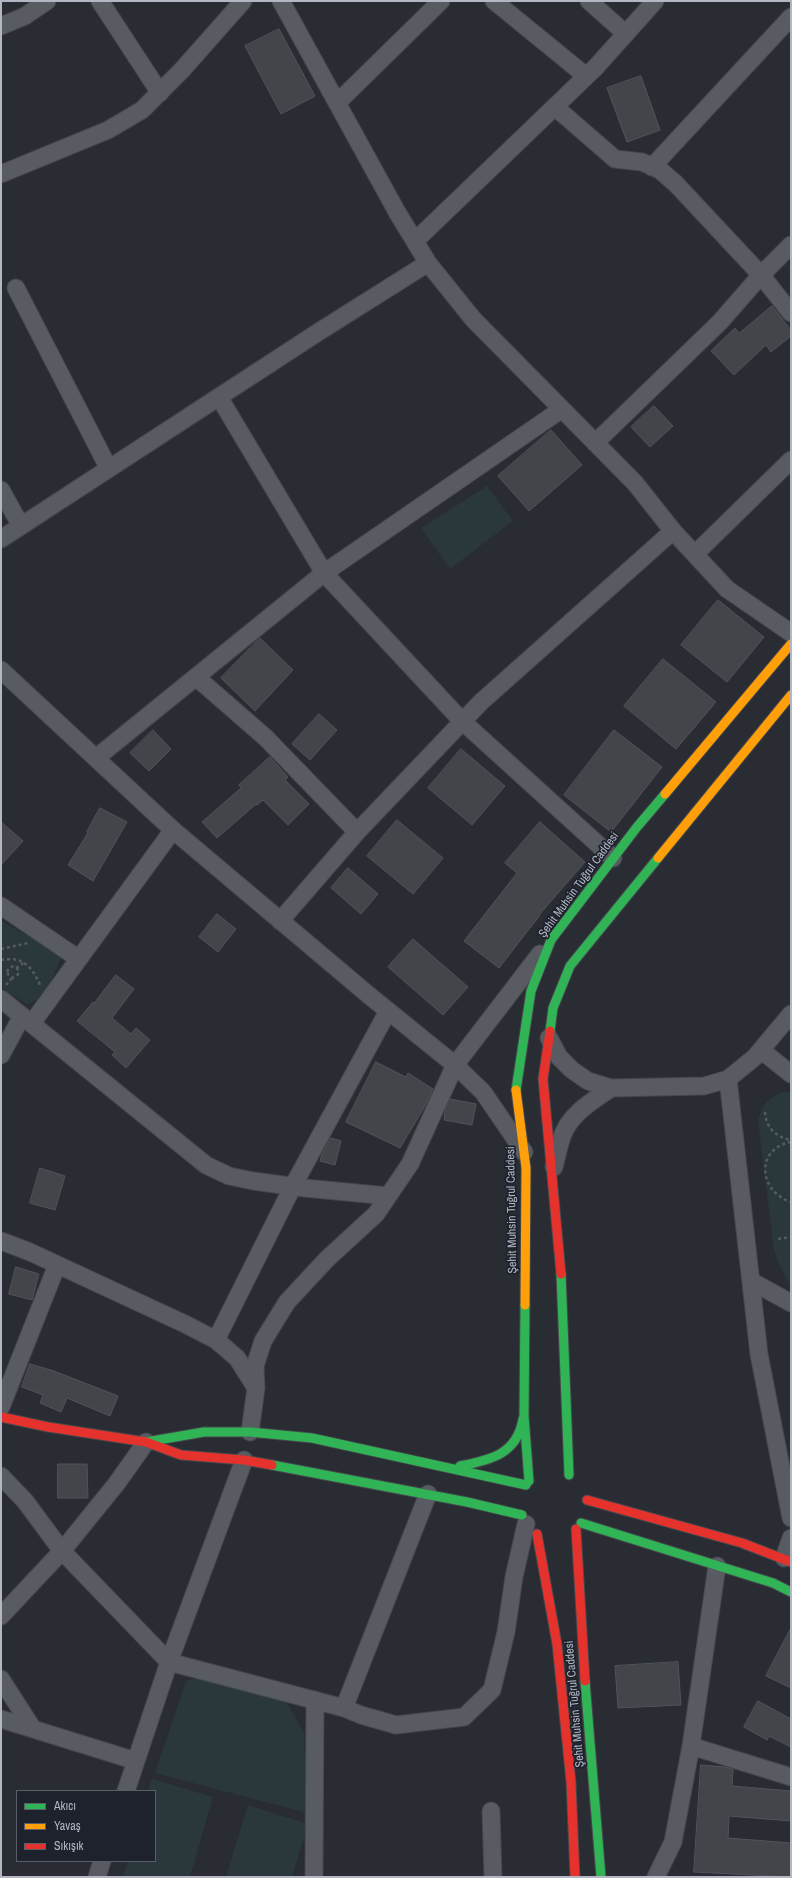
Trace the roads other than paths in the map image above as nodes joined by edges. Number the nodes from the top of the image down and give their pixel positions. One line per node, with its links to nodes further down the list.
1 (47, 1): 10 (street)
2 (100, 1): 13 (street)
3 (243, 1): 13 (street)
4 (282, 1): 14 (street)
5 (441, 1): 14 (street)
6 (494, 1): 12 (street)
7 (589, 1): 11 (street)
8 (655, 1): 11 (street)
9 (791, 16): 16 (street)
10 (1, 26)
11 (626, 34): 12 (street)
12 (586, 76): 15 (street)
13 (160, 93): 17 (street)
14 (338, 102): 18 (street)
15 (555, 107): 16 (street); 18 (street)
16 (652, 167): 21 (street)
17 (1, 174)
18 (415, 241): 20 (street)
19 (791, 245): 21 (street)
20 (428, 263): 24 (street); 25 (street)
21 (761, 275): 23 (street); 26 (street)
22 (16, 288): 28 (street)
23 (791, 313)
24 (219, 397): 28 (street); 34 (street)
25 (562, 409): 26 (street); 34 (street)
26 (595, 443): 31 (street)
27 (791, 460): 33 (street)
28 (109, 469): 30 (street)
29 (1, 490): 30 (street)
30 (21, 526): 32 (street)
31 (673, 531): 33 (street); 40 (street)
32 (1, 539)
33 (695, 554): 35 (street)
34 (324, 573): 38 (street); 40 (street)
35 (791, 634)
36 (791, 644): 44 (main road, Şehit Muhsin Tuğrul Caddesi)
37 (1, 670): 41 (street)
38 (196, 677): 41 (street); 43 (street)
39 (791, 695): 53 (main road)
40 (462, 721): 43 (street); 44 (street)
41 (96, 758): 42 (street)
42 (173, 830): 46 (street); 48 (street)
43 (358, 832): 46 (street)
44 (613, 858): 47 (main road, Şehit Muhsin Tuğrul Caddesi)
45 (1, 906): 48 (street)
46 (280, 921): 50 (street)
47 (552, 940): 56 (street); 60 (main road, Şehit Muhsin Tuğrul Caddesi)
48 (79, 959): 52 (street)
49 (4, 991): 52 (street)
50 (388, 1011): 56 (street); 62 (street)
51 (791, 1014): 54 (street)
52 (27, 1019): 55 (street); 62 (street)
53 (549, 1038): 59 (street); 61 (main road)
54 (761, 1050): 57 (street); 58 (street)
55 (1, 1055)
56 (455, 1065): 60 (street); 63 (street)
57 (791, 1074)
58 (728, 1079): 59 (street); 66 (street)
59 (611, 1088): 61 (street)
60 (525, 1154): 71 (main road, Şehit Muhsin Tuğrul Caddesi)
61 (552, 1175): 79 (main road)
62 (293, 1186): 63 (street); 68 (street)
63 (388, 1196): 69 (street)
64 (1, 1241): 65 (street)
65 (57, 1265): 68 (street); 70 (street)
66 (751, 1281): 67 (street); 83 (street)
67 (791, 1303)
68 (216, 1340): 69 (street)
69 (256, 1388): 73 (street)
70 (1, 1408)
71 (524, 1416): 76 (main road); 80 (main road, Şehit Muhsin Tuğrul Caddesi)
72 (1, 1417): 74 (main road)
73 (250, 1432): 74 (main road); 76 (main road)
74 (146, 1442): 75 (main road); 89 (street)
75 (244, 1460): 81 (main road); 94 (street)
76 (453, 1468): 80 (main road)
77 (539, 1474): 80 (main road)
78 (1, 1476): 89 (street)
79 (577, 1481)
80 (526, 1486)
81 (428, 1494): 84 (main road); 97 (street)
82 (520, 1505): 84 (main road, Şehit Muhsin Tuğrul Caddesi)
83 (791, 1518)
84 (528, 1524): 87 (main road); 97 (street); 106 (main road, Şehit Muhsin Tuğrul Caddesi)
85 (579, 1526): 86 (main road); 90 (main road); 91 (main road); 112 (main road, Şehit Muhsin Tuğrul Caddesi)
86 (568, 1535)
87 (549, 1538)
88 (791, 1538): 90 (street)
89 (62, 1551): 93 (street); 94 (street)
90 (787, 1560)
91 (717, 1566): 92 (main road); 100 (street)
92 (791, 1592)
93 (1, 1616)
94 (169, 1662): 96 (street); 101 (street)
95 (1, 1679): 99 (street)
96 (315, 1700): 97 (street); 108 (street)
97 (344, 1708)
98 (1, 1719): 99 (street)
99 (33, 1729): 101 (street)
100 (691, 1746): 102 (street); 113 (street)
101 (136, 1761): 103 (street)
102 (791, 1777)
103 (126, 1790)
104 (491, 1811): 109 (street)
105 (102, 1862): 107 (street)
106 (573, 1865): 110 (main road); 111 (main road, Şehit Muhsin Tuğrul Caddesi)
107 (97, 1877)
108 (314, 1877)
109 (493, 1877)
110 (567, 1877)
111 (575, 1877)
112 (601, 1877)
113 (656, 1877)

